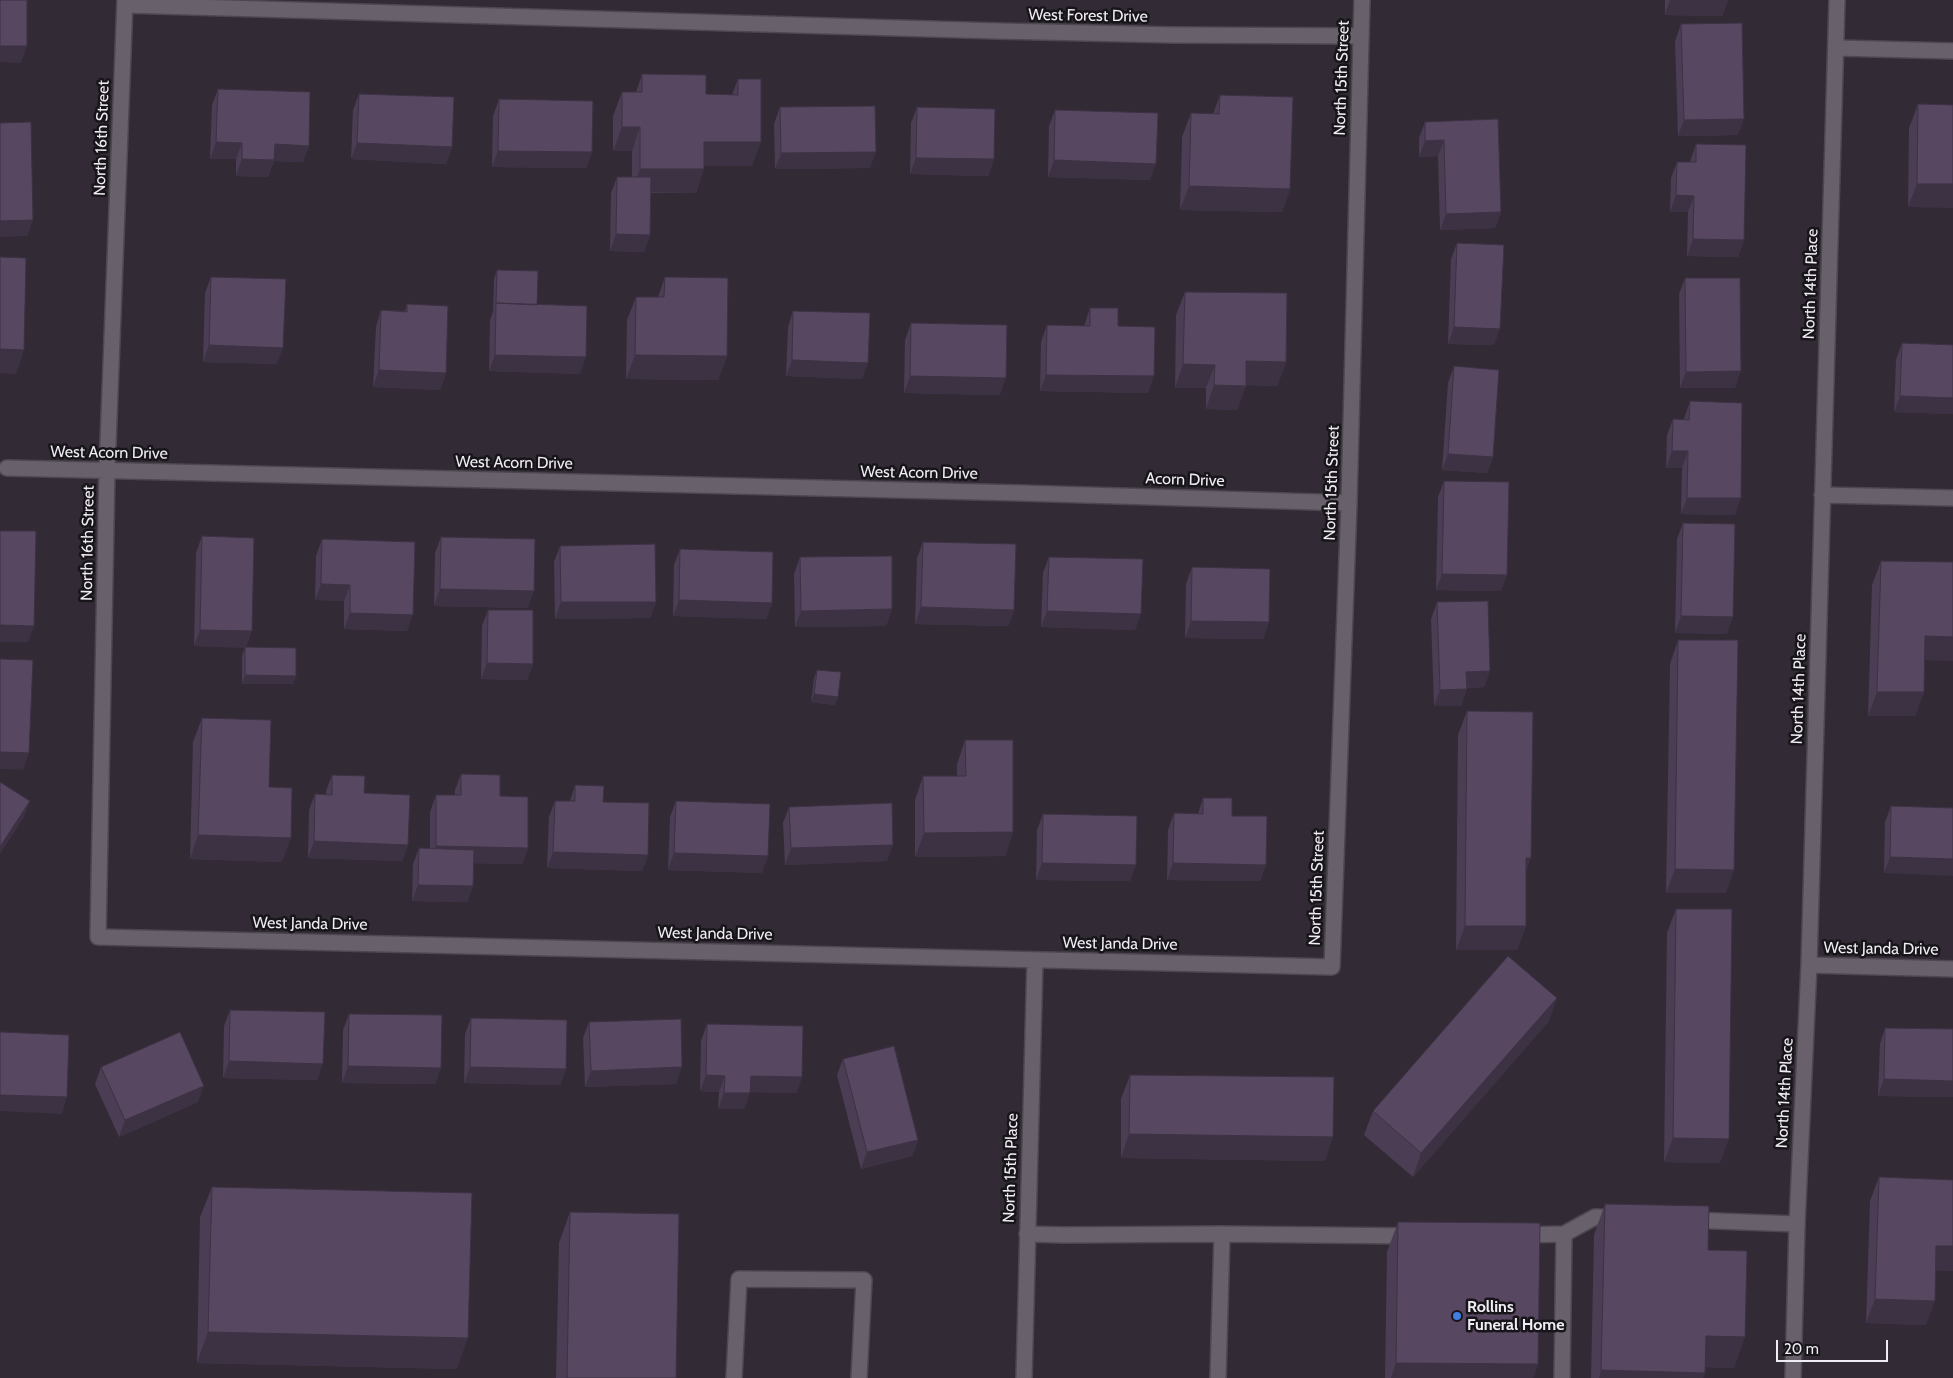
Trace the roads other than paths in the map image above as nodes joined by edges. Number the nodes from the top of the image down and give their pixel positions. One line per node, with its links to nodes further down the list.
1 (1362, 0): 4 (street, North 15th Street)
2 (1837, 0): 5 (street, North 14th Place)
3 (125, 2): 4 (street, West Forest Drive); 8 (street, North 16th Street)
4 (1360, 36): 12 (street, North 15th Street)
5 (1837, 48): 6 (street); 10 (street, North 14th Place)
6 (1953, 51)
7 (8, 468): 8 (street, West Acorn Drive)
8 (108, 470): 9 (street, West Acorn Drive); 13 (street, North 16th Street)
9 (1020, 493): 12 (street, Acorn Drive)
10 (1822, 495): 11 (street); 15 (street, North 14th Place)
11 (1953, 498)
12 (1349, 503): 16 (street, North 15th Street)
13 (98, 936): 14 (street, West Janda Drive)
14 (1035, 960): 16 (street, West Janda Drive); 21 (street, North 15th Place)
15 (1809, 965): 17 (street, West Janda Drive); 20 (street, North 14th Place)
16 (1332, 967)
17 (1953, 969)
18 (1634, 1218): 23 (street)
19 (1672, 1220): 20 (street)
20 (1797, 1224): 31 (street, North 14th Place)
21 (1027, 1234): 22 (street); 28 (street, North 15th Place)
22 (1222, 1234): 24 (street); 29 (street)
23 (1564, 1234): 25 (street); 30 (street)
24 (1423, 1236)
25 (1509, 1238)
26 (734, 1378): 27 (street)
27 (859, 1378)
28 (1024, 1378)
29 (1218, 1378)
30 (1562, 1378)
31 (1793, 1378)

